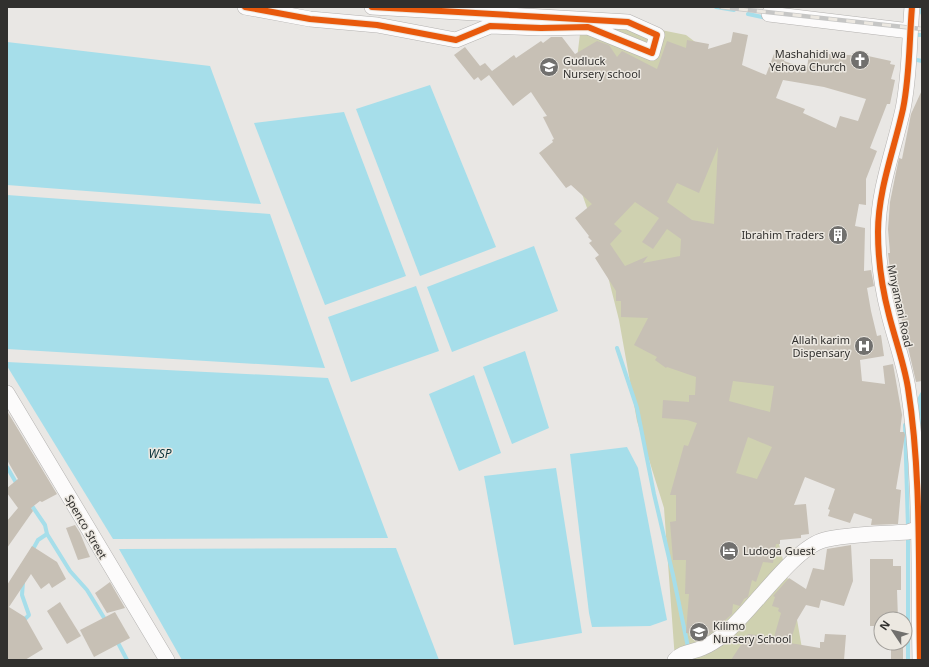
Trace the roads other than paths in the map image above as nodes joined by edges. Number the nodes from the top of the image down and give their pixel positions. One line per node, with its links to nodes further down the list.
1 (245, 7): 2 (street)
2 (372, 7)
3 (912, 7): 5 (street, Mnyamani Road)
4 (768, 14): 5 (street)
5 (910, 32): 6 (street, Mnyamani Road)
6 (916, 51): 7 (street, Mnyamani Road)
7 (915, 388): 9 (street, Mnyamani Road)
8 (7, 393): 11 (street, Spenco Street)
9 (918, 528): 10 (street, Mnyamani Road); 12 (street)
10 (921, 624): 13 (street, Mnyamani Road)
11 (167, 660)
12 (675, 660)
13 (920, 660)

